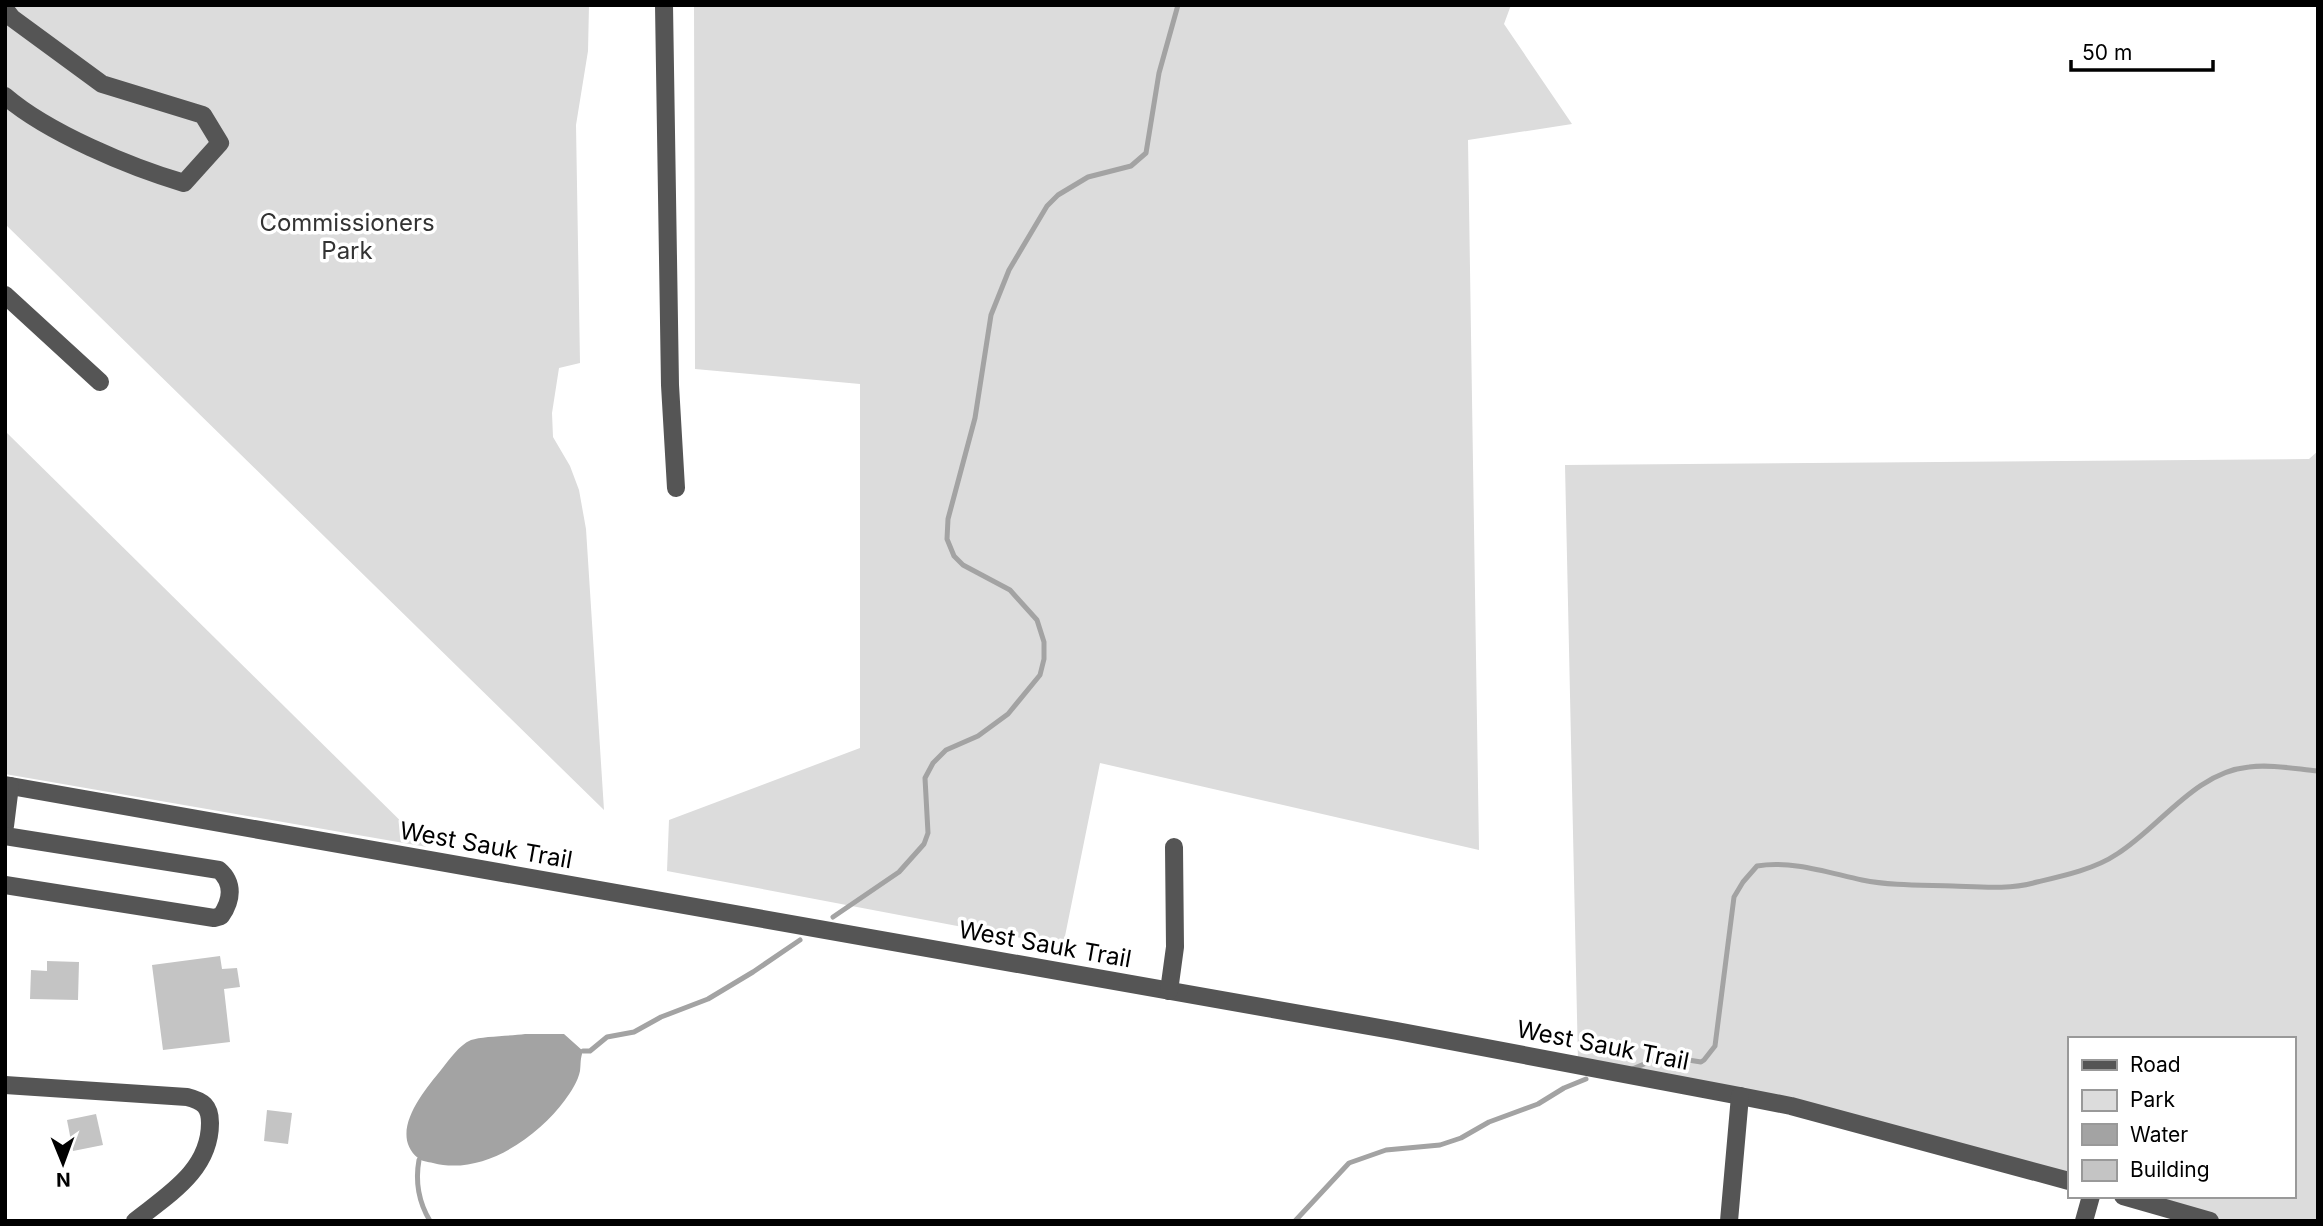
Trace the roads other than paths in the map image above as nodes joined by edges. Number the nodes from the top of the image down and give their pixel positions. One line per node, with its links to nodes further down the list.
1 (664, 5): 6 (street)
2 (5, 9): 3 (street)
3 (5, 96)
4 (5, 295): 5 (street)
5 (100, 382)
6 (677, 488)
7 (8, 786): 8 (street); 12 (street, West Sauk Trail)
8 (5, 826)
9 (5, 836): 11 (street)
10 (1174, 847): 12 (street)
11 (5, 885)
12 (1169, 991): 14 (street, West Sauk Trail)
13 (5, 1085): 18 (street)
14 (1740, 1096): 15 (street, West Sauk Trail); 19 (street)
15 (2068, 1181)
16 (2090, 1198): 20 (street)
17 (2130, 1198): 21 (street)
18 (135, 1221)
19 (1729, 1221)
20 (2084, 1221)
21 (2210, 1221)

